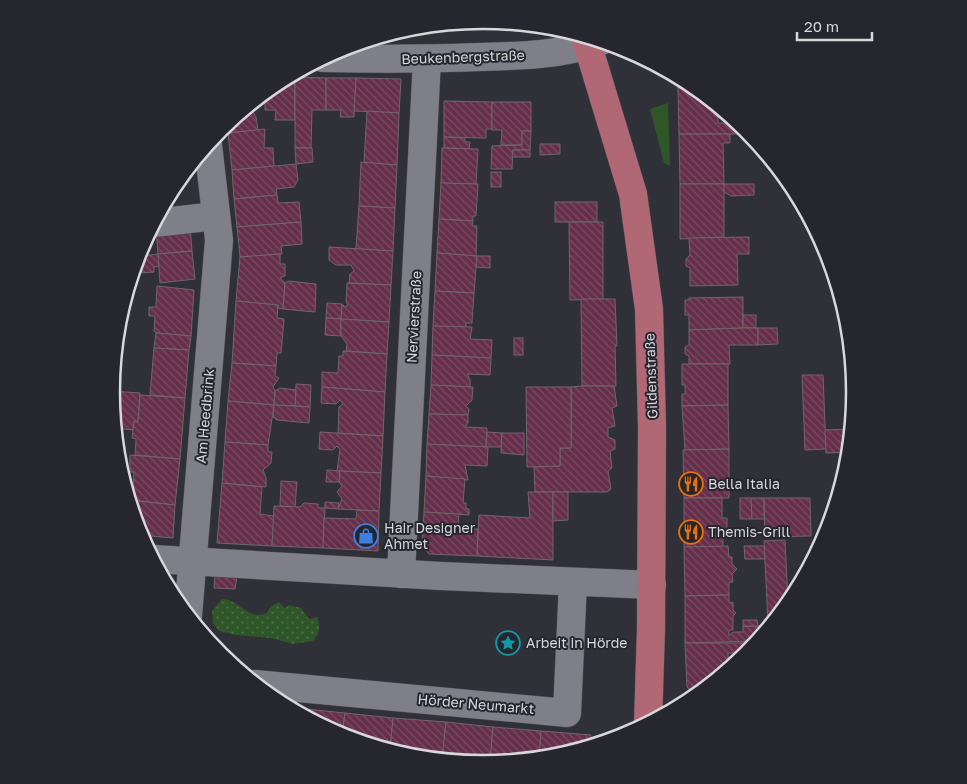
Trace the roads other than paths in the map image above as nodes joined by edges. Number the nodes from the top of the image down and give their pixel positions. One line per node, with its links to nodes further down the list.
1 (586, 43): 4 (street, Beukenbergstraße)
2 (592, 46): 12 (main road, Gildenstraße)
3 (339, 58): 4 (street, Beukenbergstraße)
4 (427, 59): 10 (street, Nervierstraße)
5 (209, 153): 6 (street, Am Heedbrink)
6 (216, 216): 7 (street); 9 (street, Am Heedbrink)
7 (163, 222)
8 (162, 560): 9 (street)
9 (192, 563): 10 (street); 13 (street, Am Heedbrink)
10 (401, 574): 11 (street)
11 (573, 582): 12 (street); 14 (street, Hörder Neumarkt)
12 (652, 585): 15 (main road, Gildenstraße)
13 (189, 605)
14 (270, 685)
15 (651, 714)

